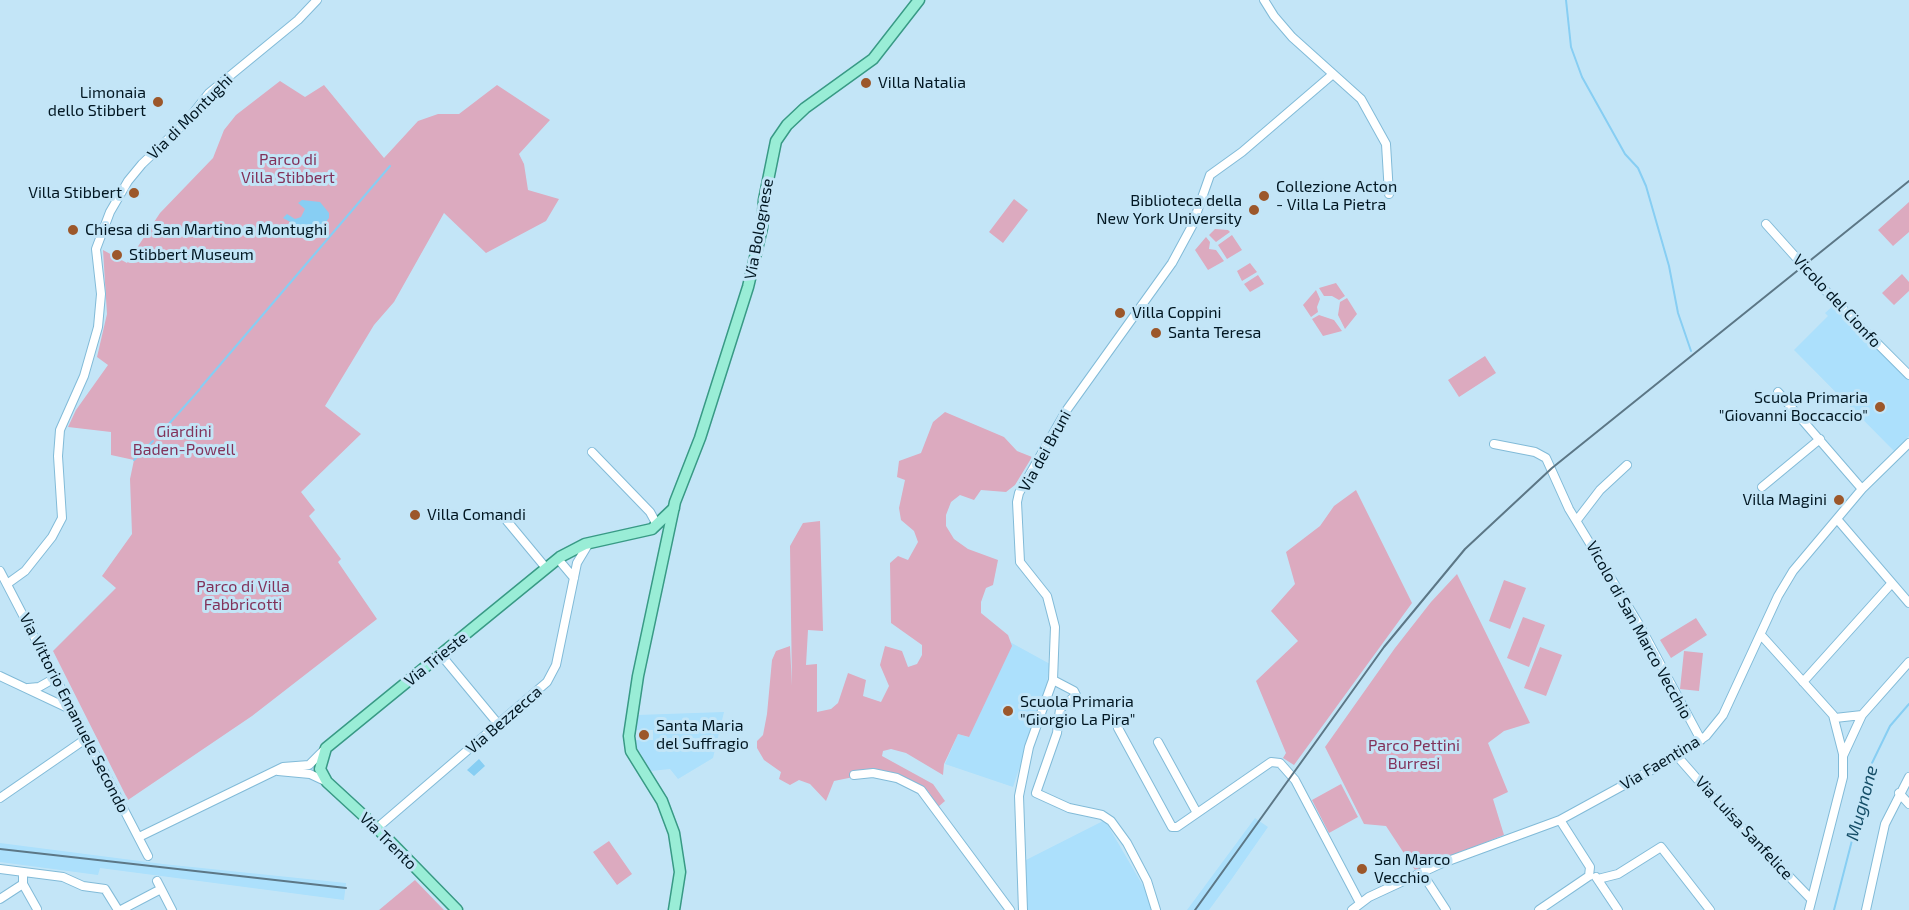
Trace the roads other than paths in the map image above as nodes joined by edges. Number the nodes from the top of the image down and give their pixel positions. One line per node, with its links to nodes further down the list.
1 (317, 0): 25 (street, Via di Montughi)
2 (919, 0): 19 (main road, Via Bolognese)
3 (1264, 0): 4 (street)
4 (1333, 74): 5 (street); 33 (street, Via dei Bruni)
5 (1389, 194)
6 (1766, 224): 7 (street, Vicolo del Cionfo)
7 (1909, 375)
8 (1778, 392): 9 (street)
9 (1820, 439): 14 (street); 15 (street)
10 (1909, 443): 15 (street, Via Faentina)
11 (1494, 444): 17 (street, Vicolo di San Marco Vecchio)
12 (592, 452): 19 (street)
13 (1627, 465): 17 (street)
14 (1762, 487)
15 (1862, 489): 16 (street, Via Faentina)
16 (1837, 519): 26 (street); 28 (street, Via Faentina)
17 (1577, 520): 44 (street, Vicolo di San Marco Vecchio)
18 (507, 521): 22 (street)
19 (661, 528): 20 (main road, Via Trieste); 77 (main road, Via Bolognese)
20 (590, 542): 21 (main road, Via Trieste); 24 (street, Via Bezzecca)
21 (558, 559): 22 (main road, Via Trieste); 24 (street)
22 (546, 568): 29 (main road, Via Trieste)
23 (0, 571): 25 (street, Via Vittorio Emanuele Secondo)
24 (574, 578): 41 (street, Via Bezzecca)
25 (7, 584): 32 (street, Via Vittorio Emanuele Secondo)
26 (1891, 584): 27 (street); 34 (street)
27 (1909, 603)
28 (1761, 635): 34 (street); 44 (street, Via Faentina)
29 (441, 655): 41 (street); 46 (main road, Via Trieste)
30 (1909, 662): 39 (street)
31 (0, 676): 35 (street)
32 (55, 678): 35 (street); 36 (street, Via Vittorio Emanuele Secondo)
33 (1053, 680): 53 (street, Via dei Bruni); 54 (street)
34 (1803, 682): 40 (street)
35 (27, 689): 37 (street)
36 (61, 689): 37 (street); 38 (street, Via Vittorio Emanuele Secondo)
37 (44, 697): 38 (street)
38 (72, 710): 43 (street, Via Vittorio Emanuele Secondo)
39 (1862, 715): 40 (street); 48 (street)
40 (1835, 718): 48 (street)
41 (499, 724): 60 (street, Via Bezzecca)
42 (1118, 728): 58 (street)
43 (87, 738): 56 (street); 61 (street, Via Vittorio Emanuele Secondo)
44 (1701, 740): 47 (street, Via Faentina)
45 (1158, 742): 58 (street)
46 (326, 748): 49 (street, Via Trieste); 52 (main road, Via Trento)
47 (1677, 756): 59 (street, Via Faentina); 70 (street, Via Luisa Sanfelice)
48 (1843, 756): 70 (street)
49 (276, 771): 52 (street); 61 (street, Via Trieste)
50 (854, 775): 78 (street)
51 (1909, 777): 55 (street)
52 (327, 782): 60 (main road, Via Trento)
53 (1020, 789): 54 (street); 79 (street, Via dei Bruni)
54 (1036, 793): 80 (street)
55 (1899, 793): 57 (street); 73 (street)
56 (0, 798)
57 (1909, 804)
58 (1197, 813): 71 (street)
59 (1560, 820): 65 (street, Via Faentina); 66 (street)
60 (377, 828): 76 (main road, Via Trento)
61 (138, 837): 62 (street, Via Vittorio Emanuele Secondo)
62 (148, 856)
63 (0, 869): 64 (street)
64 (23, 872): 68 (street); 74 (street)
65 (1422, 873): 71 (street, Via Faentina); 82 (street)
66 (1589, 876): 67 (street); 83 (street)
67 (1598, 879): 84 (street); 85 (street)
68 (23, 884): 69 (street); 72 (street)
69 (0, 899)
70 (1811, 899): 86 (street)
71 (1360, 903): 81 (street, Via Faentina)
72 (37, 909)
73 (1867, 909)
74 (120, 910): 75 (street)
75 (172, 910)
76 (457, 910)
77 (674, 910)
78 (1010, 910)
79 (1023, 910)
80 (1156, 910)
81 (1352, 910)
82 (1446, 910)
83 (1539, 910)
84 (1618, 910)
85 (1710, 910)
86 (1809, 910)

